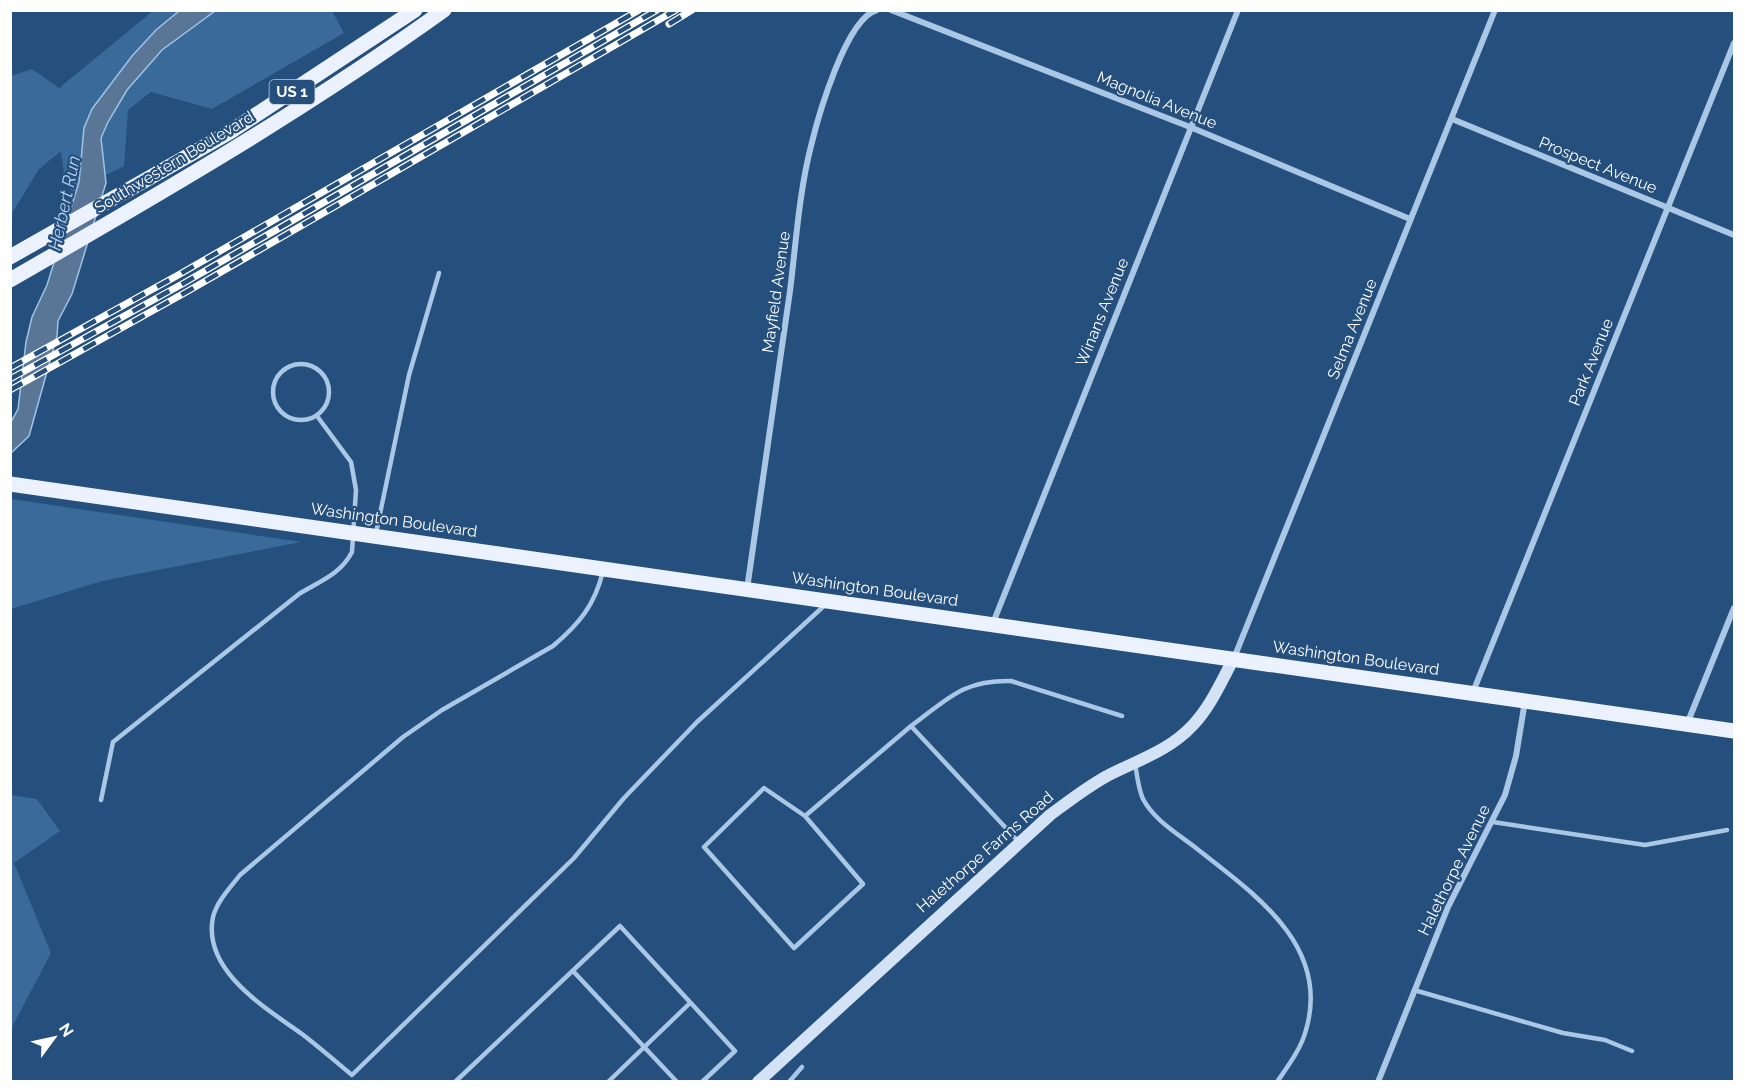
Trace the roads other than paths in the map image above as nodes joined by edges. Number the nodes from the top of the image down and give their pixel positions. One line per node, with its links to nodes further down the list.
1 (415, 10): 13 (main road, Southwestern Boulevard / US 1)
2 (444, 10): 15 (main road, Southwestern Boulevard / US 1)
3 (891, 10): 9 (street, Magnolia Avenue)
4 (1238, 10): 9 (street, Winans Avenue)
5 (1495, 10): 8 (street, Selma Avenue)
6 (874, 11): 21 (street, Mayfield Avenue)
7 (1734, 43): 10 (street, Park Avenue)
8 (1452, 119): 10 (street, Prospect Avenue); 11 (street, Selma Avenue)
9 (1190, 127): 11 (street, Magnolia Avenue); 24 (street, Winans Avenue)
10 (1668, 208): 12 (street, Prospect Avenue); 26 (street, Park Avenue)
11 (1410, 219): 25 (street, Selma Avenue)
12 (1734, 235)
13 (10, 257)
14 (438, 273): 19 (lane)
15 (10, 280)
16 (317, 416): 16 (lane); 18 (lane)
17 (10, 484): 18 (main road, Washington Boulevard)
18 (354, 533): 19 (main road, Washington Boulevard); 33 (lane)
19 (376, 536): 20 (main road, Washington Boulevard)
20 (604, 568): 21 (main road, Washington Boulevard); 22 (lane)
21 (747, 589): 22 (main road, Washington Boulevard)
22 (831, 600): 24 (main road, Washington Boulevard)
23 (1734, 608): 29 (street)
24 (993, 624): 25 (main road, Washington Boulevard)
25 (1234, 658): 26 (main road, Washington Boulevard); 32 (street, Halethorpe Farms Road)
26 (1473, 692): 27 (main road, Washington Boulevard)
27 (1525, 700): 29 (main road, Washington Boulevard); 35 (street, Halethorpe Avenue)
28 (1122, 716): 30 (lane)
29 (1687, 724): 31 (main road, Washington Boulevard)
30 (911, 726): 34 (lane); 37 (lane)
31 (1734, 731)
32 (1135, 764): 37 (street, Halethorpe Farms Road); 50 (lane)
33 (101, 800)
34 (805, 816): 34 (lane)
35 (1493, 822): 36 (lane); 39 (street, Halethorpe Avenue)
36 (1728, 830)
37 (1018, 841): 48 (street, Halethorpe Farms Road)
38 (573, 970): 40 (lane); 41 (lane); 44 (lane)
39 (1414, 990): 42 (lane); 51 (street, Halethorpe Avenue)
40 (690, 1003): 41 (lane); 47 (lane)
41 (645, 1047): 45 (lane); 46 (lane)
42 (1632, 1051)
43 (802, 1067): 49 (lane)
44 (454, 1082)
45 (608, 1082)
46 (677, 1082)
47 (702, 1082)
48 (758, 1082)
49 (789, 1082)
50 (1277, 1082)
51 (1378, 1082)

